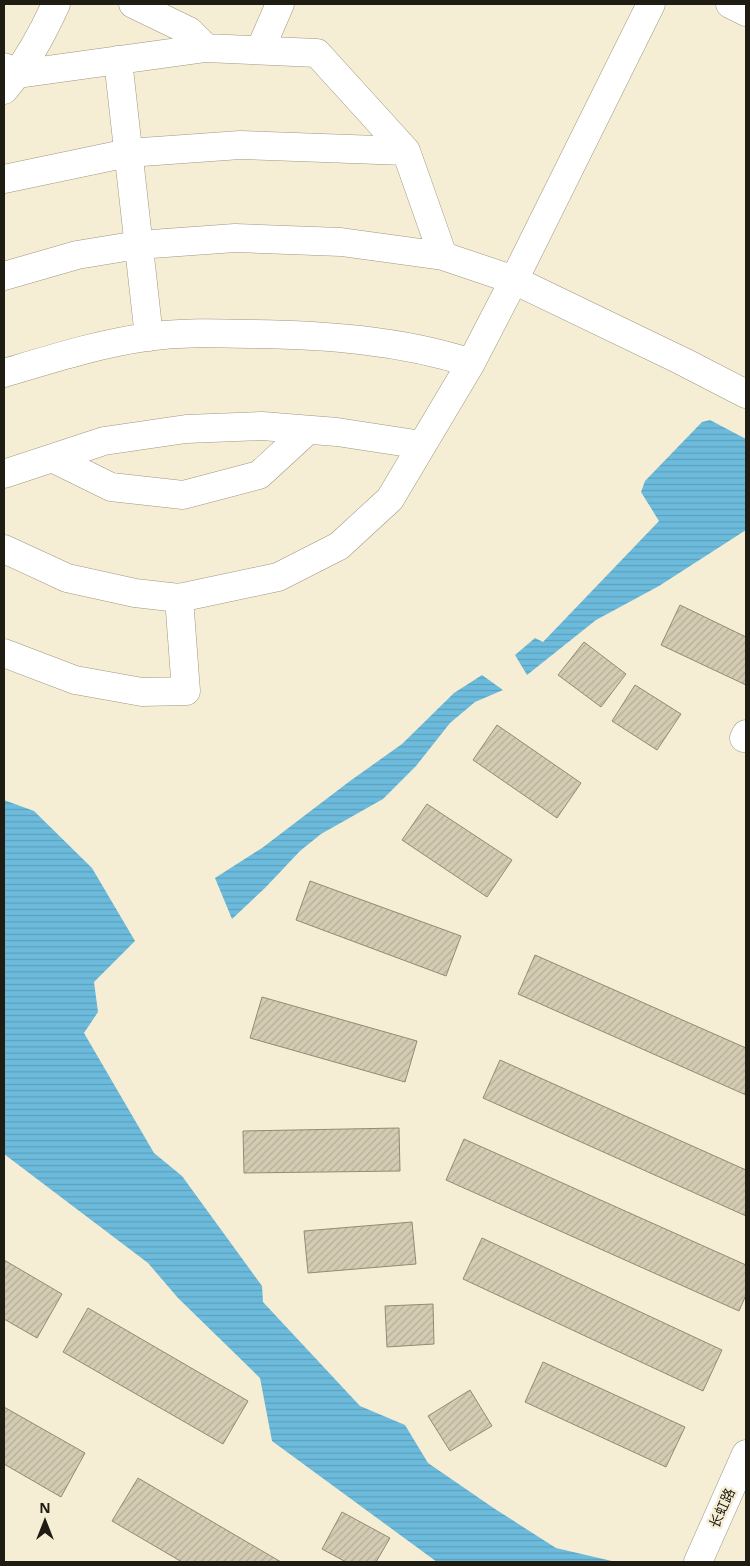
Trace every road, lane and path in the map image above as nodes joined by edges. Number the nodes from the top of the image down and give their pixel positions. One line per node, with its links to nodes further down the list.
1 (56, 4): 10 (street)
2 (134, 4): 7 (street)
3 (280, 4): 8 (street)
4 (651, 4): 17 (street)
5 (730, 4): 6 (street)
6 (746, 12)
7 (206, 48): 8 (street); 9 (street)
8 (260, 50): 11 (street)
9 (118, 60): 10 (street); 12 (street)
10 (8, 77)
11 (406, 152): 12 (street); 15 (street)
12 (128, 153): 13 (street); 14 (street)
13 (4, 179)
14 (138, 245): 15 (street); 16 (street); 18 (street)
15 (443, 256): 17 (street)
16 (4, 276)
17 (514, 280): 19 (street); 21 (street)
18 (149, 337): 19 (street); 20 (street)
19 (471, 363): 23 (street)
20 (4, 373)
21 (746, 394)
22 (308, 430): 23 (street); 24 (street); 24 (street)
23 (422, 446): 27 (street)
24 (52, 458): 25 (street)
25 (4, 474)
26 (4, 549): 27 (street)
27 (179, 598): 28 (street)
28 (4, 653)
29 (746, 1454): 30 (street, 长虹路)
30 (698, 1562)

